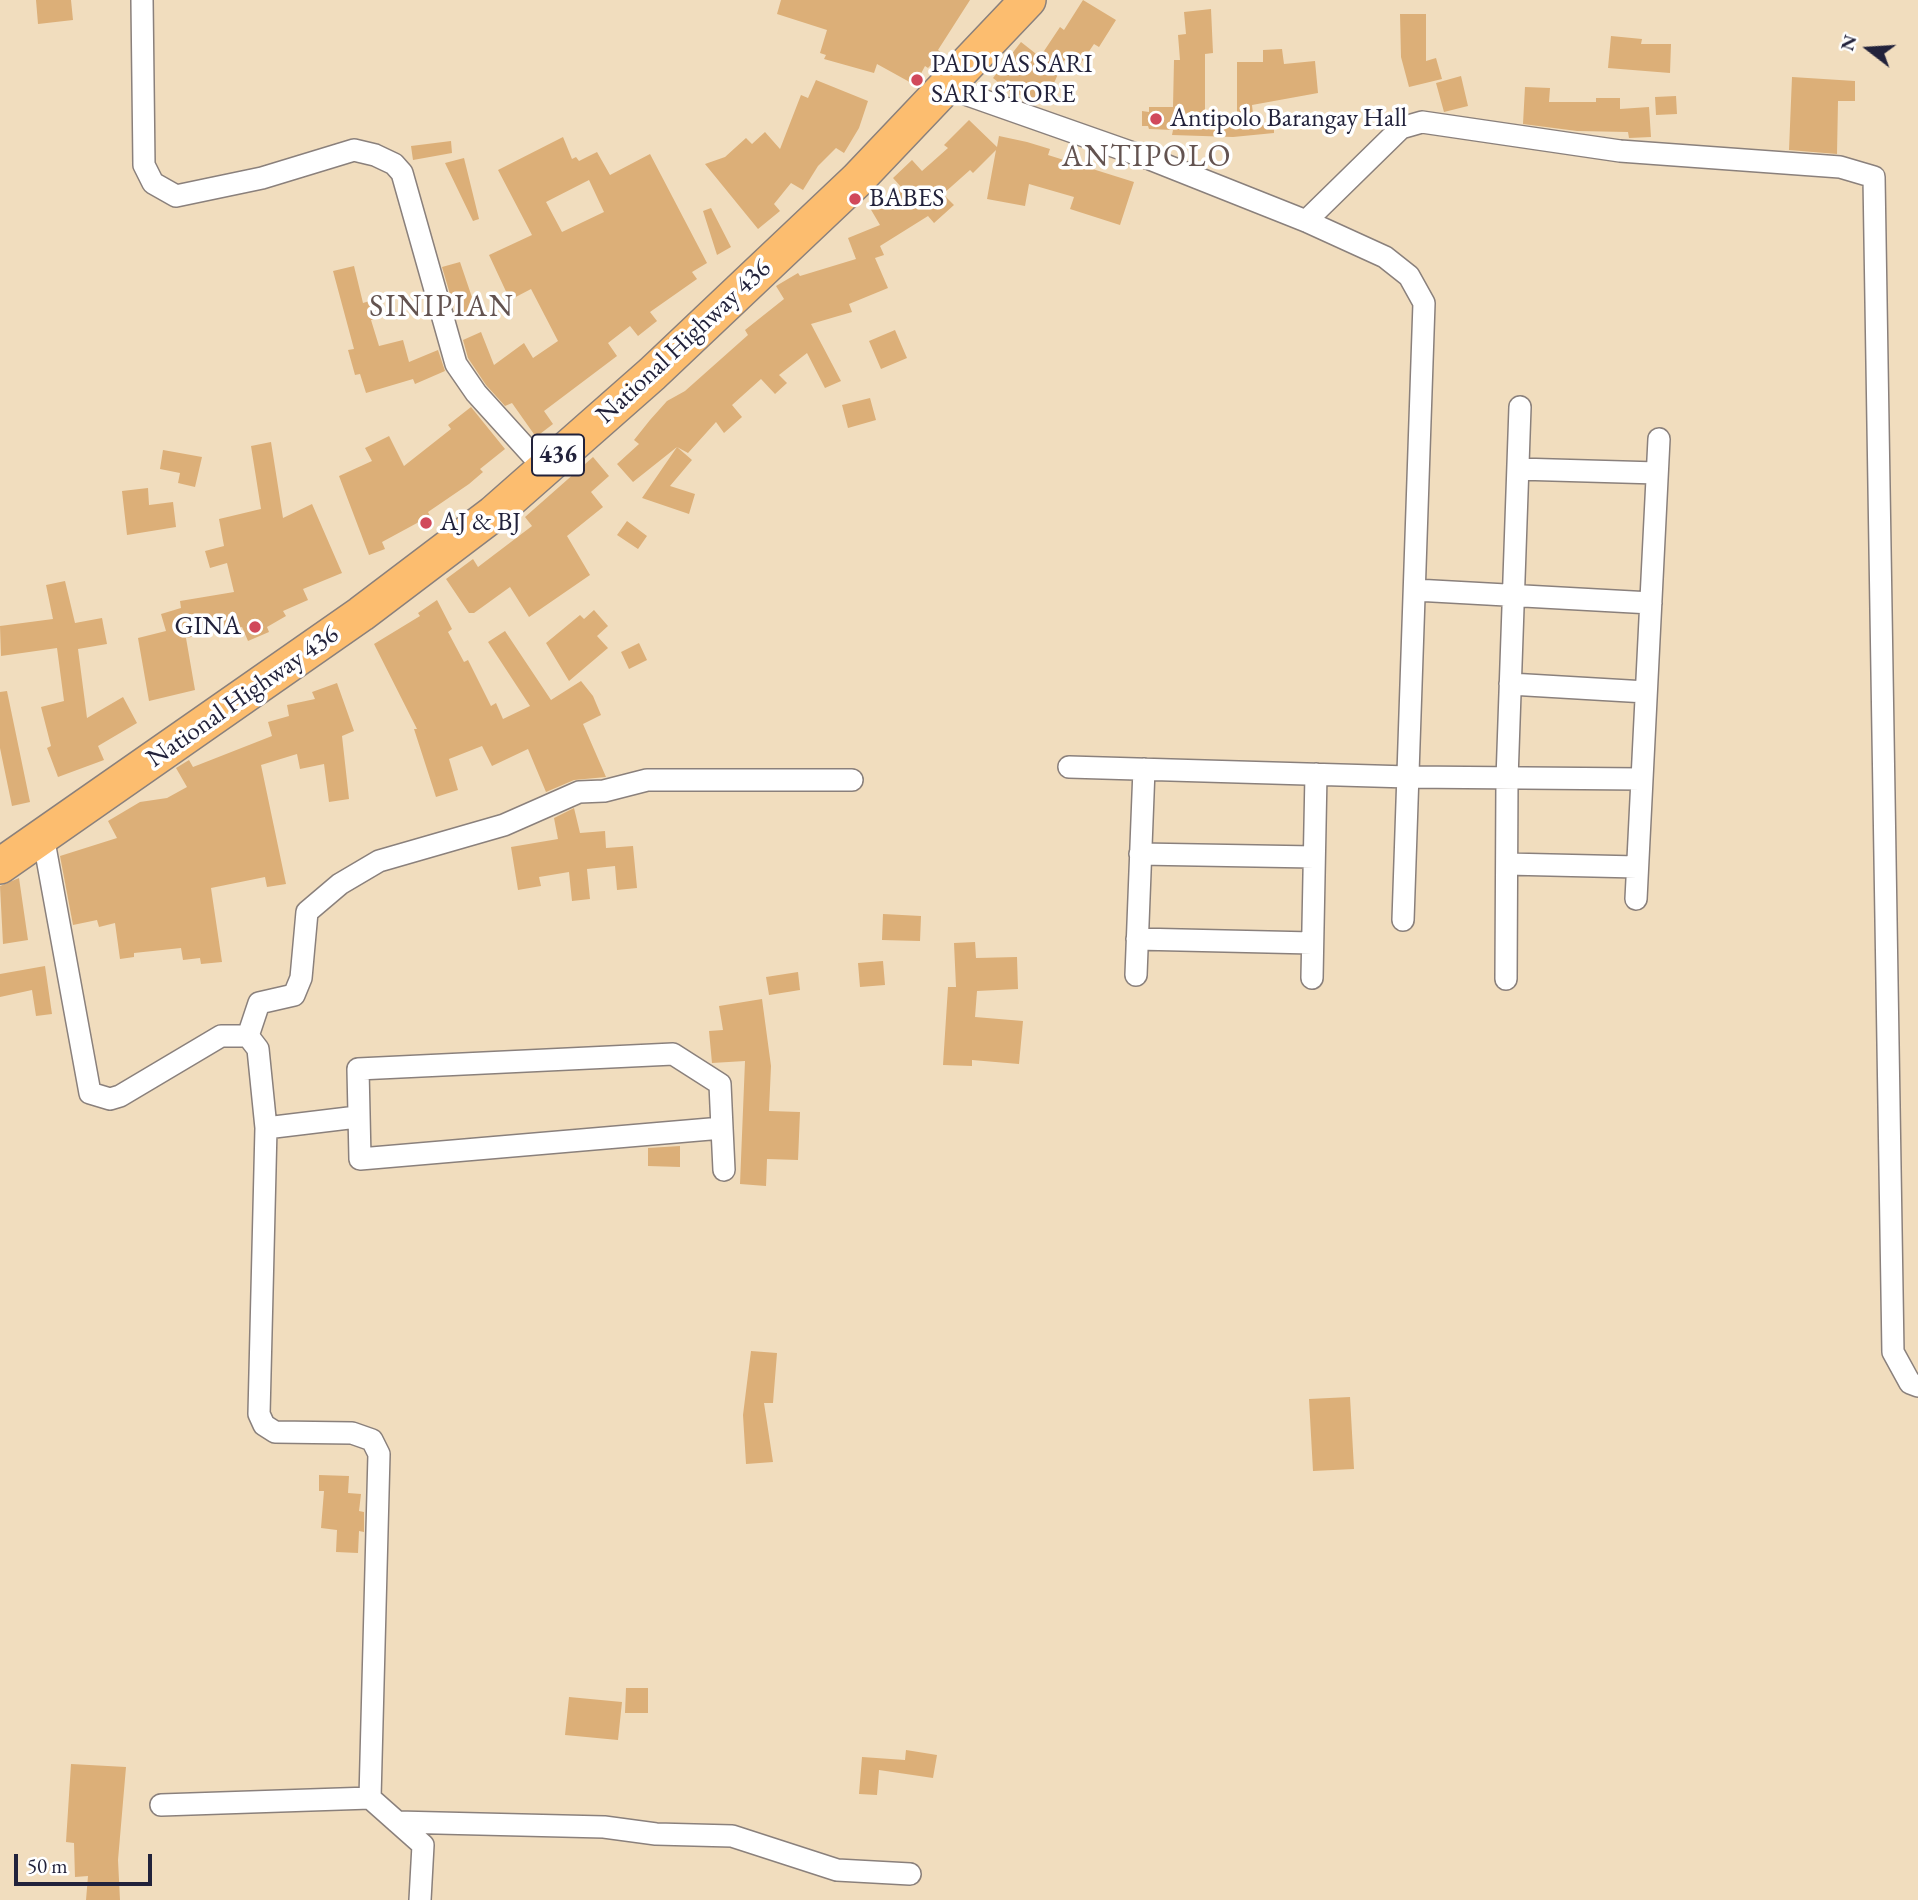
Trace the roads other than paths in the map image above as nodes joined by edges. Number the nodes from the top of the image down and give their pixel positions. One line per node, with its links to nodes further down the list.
1 (142, 0): 7 (street)
2 (1028, 0): 3 (main road, National Highway 436 / 436)
3 (948, 88): 4 (street); 7 (main road, National Highway 436 / 436)
4 (1306, 221): 10 (street); 40 (street)
5 (1520, 407): 8 (street)
6 (1659, 439): 9 (street)
7 (544, 468): 22 (main road, National Highway 436 / 436)
8 (1518, 469): 9 (street); 11 (street)
9 (1657, 473): 12 (street)
10 (1415, 590): 11 (street); 18 (street)
11 (1514, 594): 12 (street); 13 (street)
12 (1651, 603): 14 (street)
13 (1510, 684): 14 (street); 19 (street)
14 (1646, 692): 20 (street)
15 (1069, 767): 16 (street)
16 (1144, 769): 17 (street); 23 (street)
17 (1316, 774): 18 (street); 24 (street)
18 (1408, 777): 19 (street); 29 (street)
19 (1507, 779): 20 (street); 25 (street)
20 (1641, 779): 27 (street)
21 (852, 780): 35 (street)
22 (43, 836): 26 (main road, National Highway 436 / 436); 35 (street)
23 (1140, 854): 24 (street); 30 (street)
24 (1314, 857): 31 (street)
25 (1507, 864): 27 (street); 34 (street)
26 (0, 866)
27 (1637, 867): 28 (street)
28 (1636, 900)
29 (1403, 920)
30 (1137, 939): 31 (street); 32 (street)
31 (1312, 943): 33 (street)
32 (1136, 975)
33 (1312, 978)
34 (1506, 979)
35 (248, 1036): 37 (street)
36 (357, 1117): 37 (street); 38 (street); 38 (street)
37 (266, 1128): 41 (street)
38 (722, 1128): 39 (street)
39 (724, 1170)
40 (1918, 1386)
41 (370, 1798): 42 (street); 43 (street)
42 (161, 1805)
43 (397, 1822): 44 (street); 45 (street)
44 (910, 1874)
45 (420, 1900)

